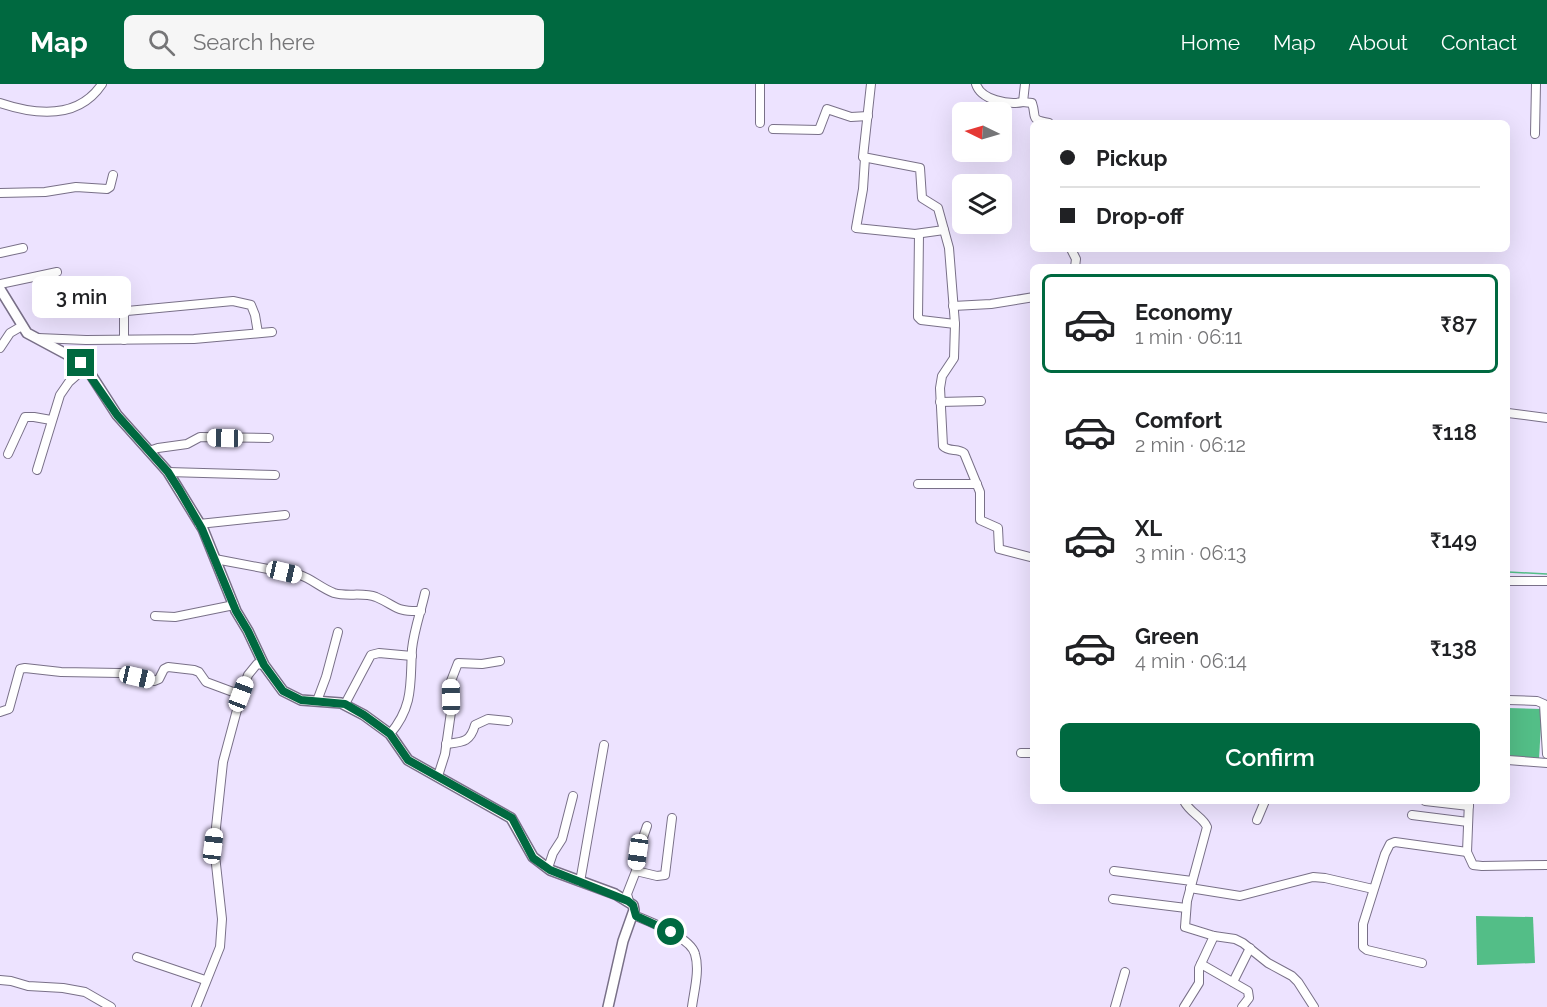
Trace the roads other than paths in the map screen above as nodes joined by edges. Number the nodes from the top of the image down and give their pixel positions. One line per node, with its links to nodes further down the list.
1 (102, 84): 8 (street)
2 (760, 84): 11 (street)
3 (871, 84): 9 (street)
4 (976, 84): 7 (street)
5 (1025, 84): 7 (street)
6 (1536, 84): 13 (street)
7 (1023, 102): 10 (street)
8 (0, 103)
9 (868, 116): 12 (street); 14 (street)
10 (1038, 120)
11 (759, 123)
12 (772, 129)
13 (1535, 134)
14 (865, 158): 17 (street); 18 (street)
15 (113, 175): 16 (street)
16 (0, 193)
17 (944, 230): 18 (street); 25 (street)
18 (919, 234): 26 (street)
19 (23, 248): 20 (street)
20 (0, 253)
21 (57, 272): 22 (street)
22 (0, 284)
23 (0, 289): 27 (street)
24 (1030, 298): 25 (street)
25 (952, 306): 26 (street)
26 (955, 324): 35 (street)
27 (22, 326): 30 (street); 32 (street)
28 (272, 332): 29 (street)
29 (258, 333): 31 (street); 31 (street)
30 (37, 338): 31 (street); 33 (street)
31 (124, 340)
32 (0, 348)
33 (86, 367): 38 (street); 40 (street)
34 (981, 401): 35 (street)
35 (940, 402): 46 (street)
36 (1510, 413): 37 (street)
37 (1547, 418)
38 (51, 420): 41 (street); 42 (street)
39 (269, 438): 40 (street)
40 (149, 451): 43 (street)
41 (8, 454)
42 (37, 470)
43 (168, 472): 44 (street); 48 (street)
44 (275, 475)
45 (918, 484): 46 (street)
46 (977, 484): 49 (street)
47 (285, 515): 48 (street)
48 (199, 524): 50 (street)
49 (1030, 557)
50 (215, 559): 54 (street); 55 (street)
51 (1510, 581): 52 (street)
52 (1547, 581)
53 (425, 593): 55 (street)
54 (234, 605): 56 (street); 60 (street)
55 (421, 611): 58 (street)
56 (155, 616)
57 (338, 632): 63 (street)
58 (412, 656): 64 (street); 67 (street)
59 (500, 661): 68 (street)
60 (264, 665): 61 (street); 63 (street)
61 (241, 694): 65 (street); 104 (street)
62 (1510, 700): 72 (street)
63 (317, 701): 64 (street)
64 (345, 704): 67 (street)
65 (0, 712)
66 (508, 721): 68 (street)
67 (390, 734): 75 (street)
68 (446, 744): 75 (street)
69 (604, 745): 90 (street)
70 (1021, 753): 71 (street)
71 (1030, 753)
72 (1547, 754)
73 (1510, 760): 74 (street)
74 (1547, 763)
75 (438, 776): 87 (street)
76 (573, 796): 87 (street)
77 (1185, 804): 91 (street)
78 (1264, 804): 82 (street)
79 (1469, 804): 83 (street)
80 (1412, 815): 83 (street)
81 (672, 818): 88 (street)
82 (1257, 820)
83 (1468, 822): 85 (street)
84 (647, 826): 88 (street)
85 (1467, 852): 86 (street); 92 (street)
86 (1547, 865)
87 (548, 868): 90 (street)
88 (636, 871): 94 (street)
89 (1114, 871): 91 (street)
90 (580, 882): 94 (street)
91 (1191, 884): 92 (street); 95 (street)
92 (1373, 889): 100 (street)
93 (1113, 899): 95 (street)
94 (628, 901): 96 (street)
95 (1186, 908): 97 (street)
96 (634, 910): 108 (street); 109 (street)
97 (1214, 936): 98 (street); 101 (street)
98 (1250, 948): 105 (street); 113 (street)
99 (136, 957): 104 (street)
100 (1422, 963)
101 (1201, 964): 105 (street); 111 (street)
102 (1125, 972): 110 (street)
103 (0, 980): 106 (street)
104 (205, 981): 107 (street)
105 (1233, 982): 112 (street)
106 (111, 1007)
107 (196, 1007)
108 (608, 1007)
109 (692, 1007)
110 (1115, 1007)
111 (1184, 1007)
112 (1242, 1007)
113 (1314, 1007)

